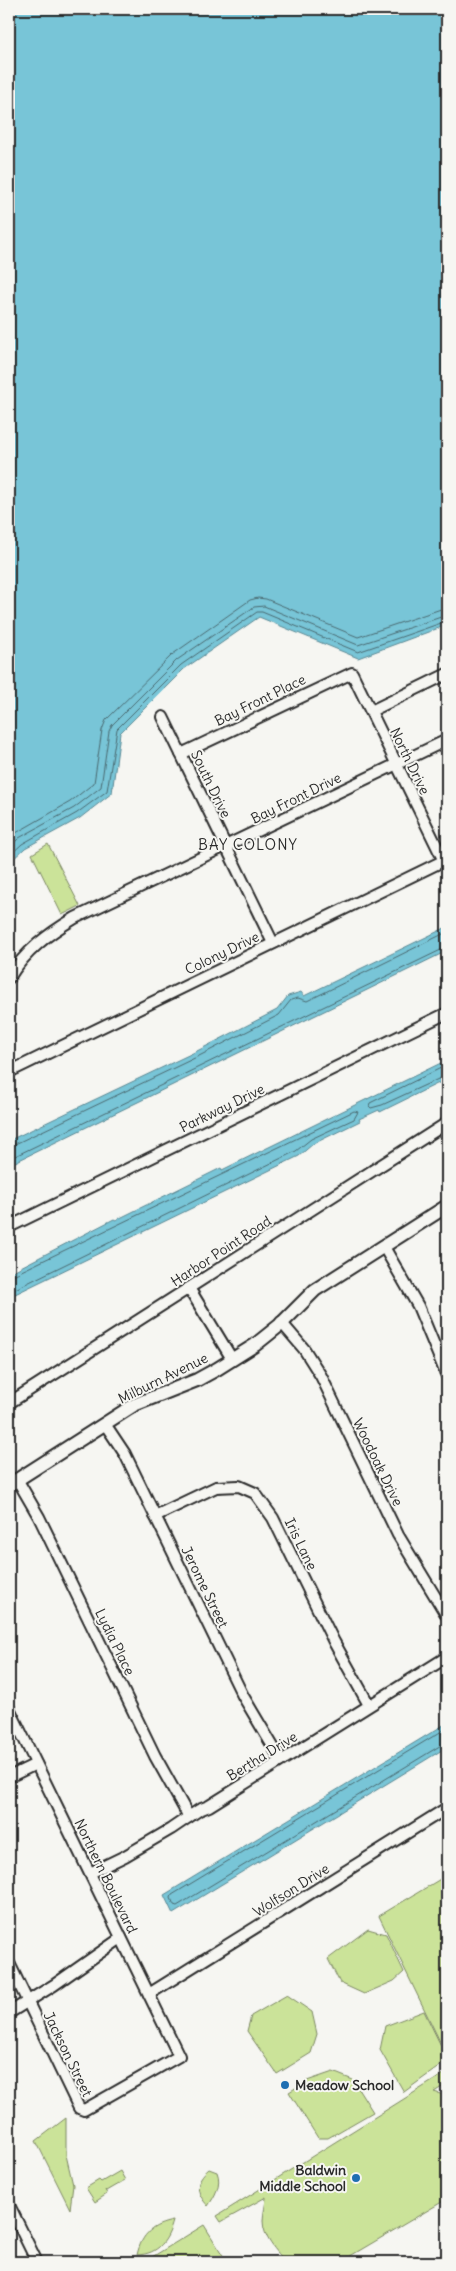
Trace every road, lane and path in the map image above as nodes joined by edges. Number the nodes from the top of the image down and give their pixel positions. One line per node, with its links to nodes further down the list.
1 (352, 673): 3 (street, North Drive); 6 (street, Bay Front Place)
2 (447, 674): 3 (street)
3 (371, 711): 7 (street, North Drive)
4 (163, 717): 6 (street, South Drive)
5 (447, 740): 7 (street, Bay Front Drive)
6 (181, 754): 8 (street, South Drive)
7 (397, 764): 8 (street, Bay Front Drive); 9 (street, North Drive)
8 (226, 847): 10 (street, South Drive); 11 (street, Bay Front Drive)
9 (446, 860): 10 (street, Colony Drive)
10 (273, 943): 13 (street, Colony Drive)
11 (9, 978)
12 (447, 1013): 16 (street, Parkway Drive)
13 (9, 1072)
14 (447, 1123): 18 (street, Harbor Point Road)
15 (447, 1206): 17 (main road, Milburn Avenue)
16 (9, 1227)
17 (384, 1247): 19 (main road, Milburn Avenue); 21 (street)
18 (189, 1288): 20 (street); 22 (street, Harbor Point Road)
19 (282, 1322): 20 (main road, Milburn Avenue); 26 (street, Woodoak Drive)
20 (232, 1358): 23 (main road, Milburn Avenue)
21 (447, 1376)
22 (9, 1403)
23 (105, 1424): 24 (main road, Milburn Avenue); 25 (street, Jerome Street)
24 (13, 1482): 34 (street, Lydia Place)
25 (155, 1516): 28 (street, Iris Lane); 30 (street, Jerome Street)
26 (447, 1616)
27 (447, 1657): 28 (street, Bertha Drive)
28 (368, 1705): 30 (street, Bertha Drive)
29 (9, 1708): 31 (street, Northern Boulevard)
30 (281, 1760): 34 (street, Bertha Drive)
31 (36, 1764): 32 (street); 35 (street, Northern Boulevard)
32 (9, 1777)
33 (447, 1808): 38 (street, Wolfson Drive)
34 (189, 1817): 35 (street, Bertha Drive)
35 (90, 1874): 36 (street, Northern Boulevard)
36 (121, 1938): 38 (street, Northern Boulevard); 39 (street)
37 (9, 1963): 39 (street, Jackson Street)
38 (149, 1994): 41 (street, Northern Boulevard)
39 (27, 2001): 40 (street); 41 (street, Jackson Street)
40 (9, 2012)
41 (179, 2056)
42 (9, 2205): 43 (street)
43 (37, 2262)

